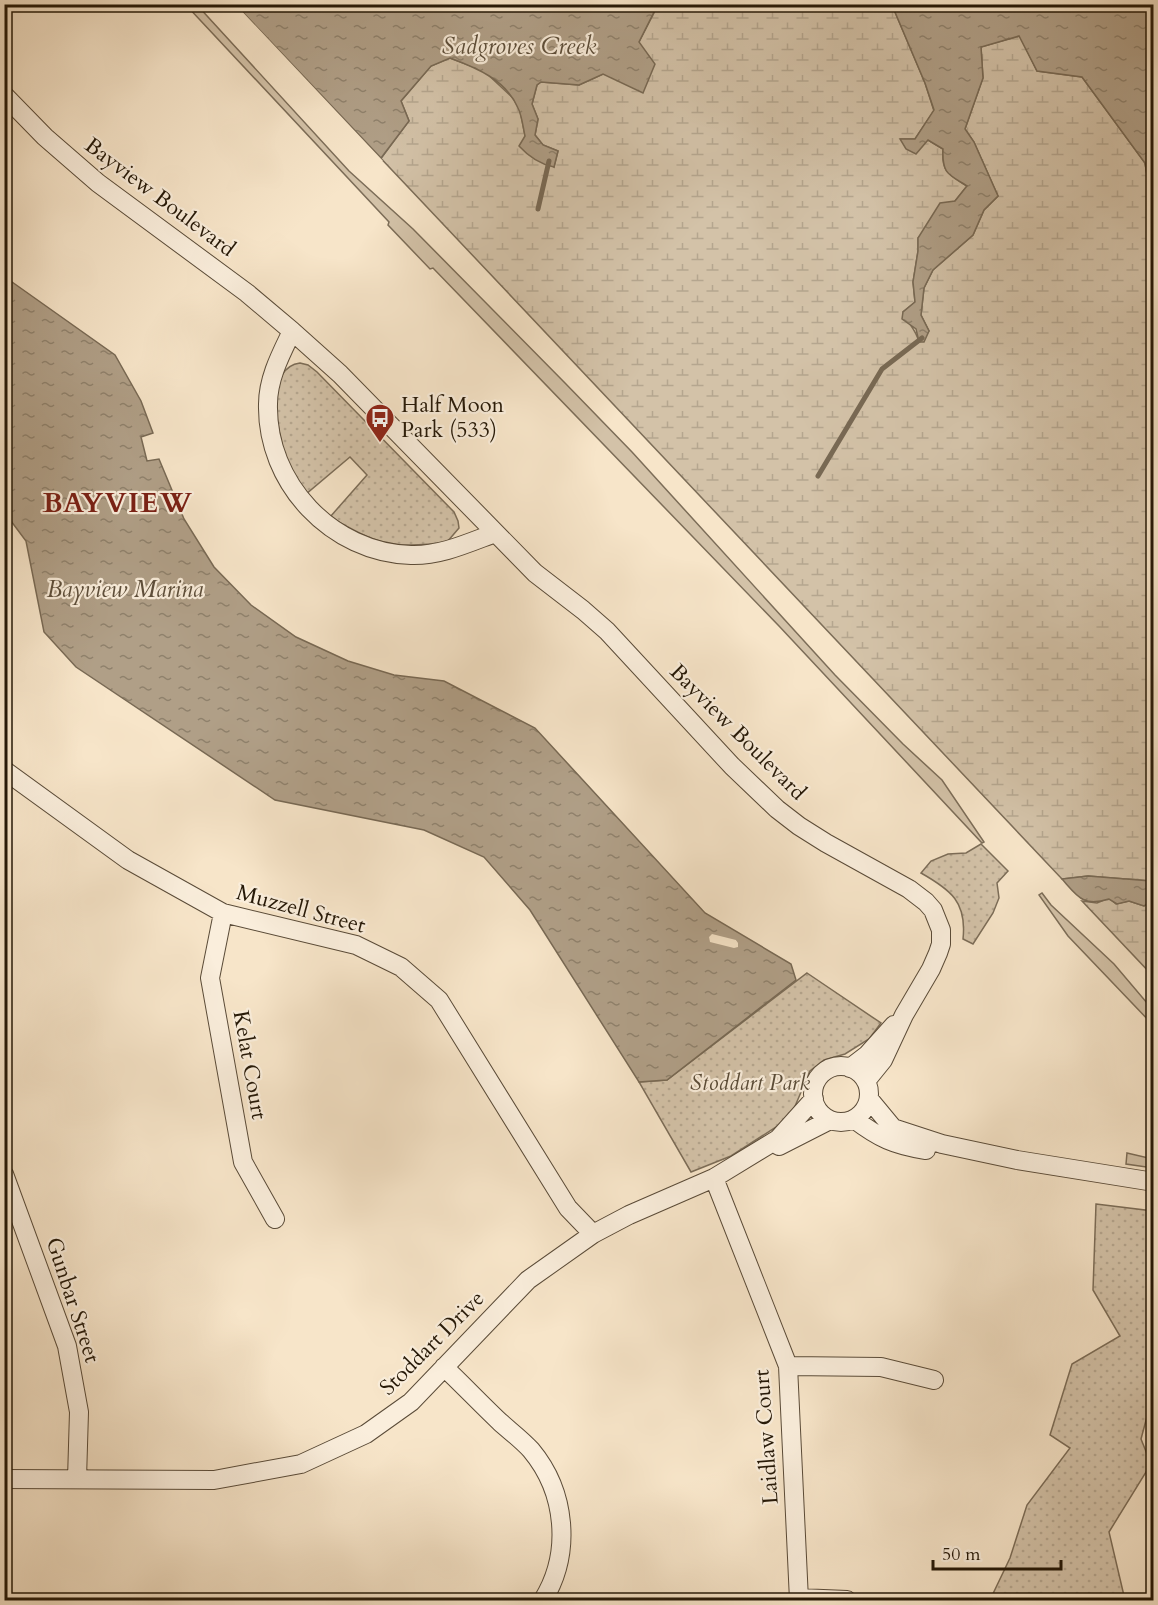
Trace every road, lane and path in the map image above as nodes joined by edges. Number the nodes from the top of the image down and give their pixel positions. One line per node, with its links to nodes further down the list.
1 (4, 96): 2 (street, Bayview Boulevard)
2 (292, 331): 3 (street, Bayview Boulevard); 3 (street)
3 (495, 533): 6 (street, Bayview Boulevard)
4 (4, 770): 5 (street, Muzzell Street)
5 (223, 913): 17 (street, Kelat Court); 18 (street, Muzzell Street)
6 (904, 1015): 7 (street, Bayview Boulevard); 8 (street, Bayview Boulevard)
7 (850, 1068): 8 (street); 9 (street)
8 (867, 1090): 10 (street); 12 (street)
9 (814, 1099): 11 (street); 13 (street, Stoddart Drive)
10 (854, 1119): 11 (street); 12 (street)
11 (830, 1120): 13 (street, Stoddart Drive)
12 (966, 1148): 16 (street)
13 (754, 1153): 15 (street, Stoddart Drive)
14 (4, 1174): 23 (street, Gunbar Street)
15 (714, 1178): 18 (street, Stoddart Drive); 19 (street, Laidlaw Court)
16 (1154, 1182)
17 (275, 1219)
18 (593, 1234): 20 (street, Stoddart Drive)
19 (788, 1365): 21 (street); 24 (street, Laidlaw Court)
20 (444, 1367): 23 (street, Stoddart Drive); 25 (street)
21 (934, 1380)
22 (4, 1479): 23 (street, Stoddart Drive)
23 (77, 1479)
24 (799, 1599): 26 (street, Laidlaw Court)
25 (543, 1600)
26 (847, 1600)

